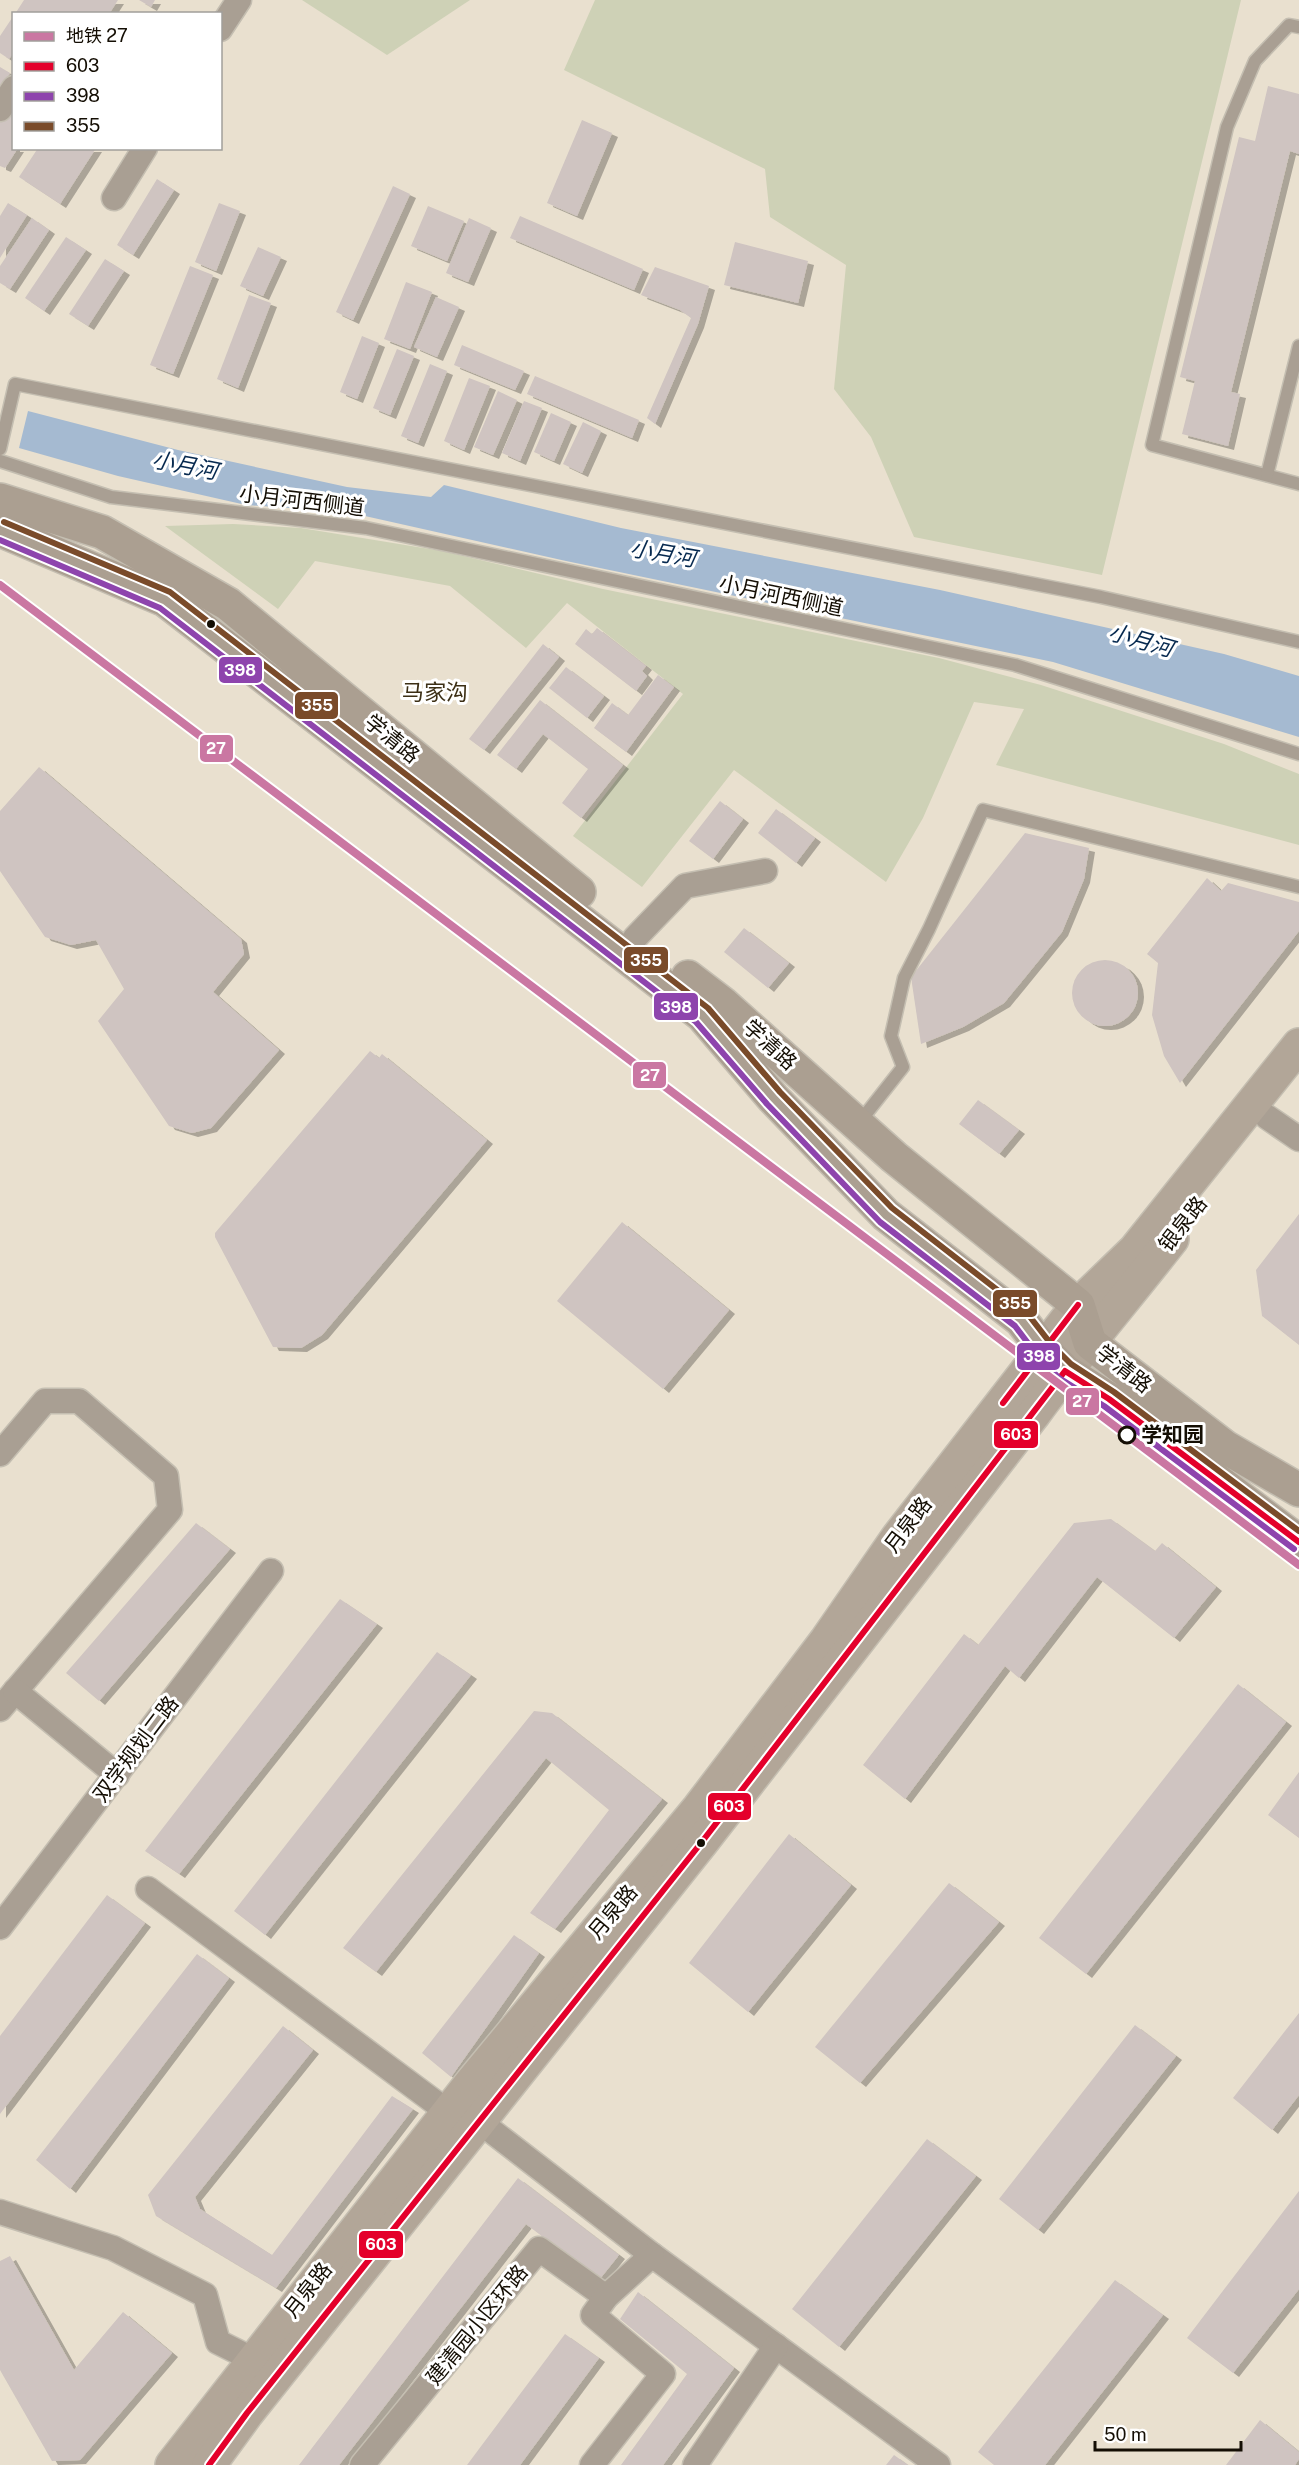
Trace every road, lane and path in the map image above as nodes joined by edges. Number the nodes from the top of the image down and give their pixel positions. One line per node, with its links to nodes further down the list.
1 (239, 0): 2 (street)
2 (222, 26)
3 (1299, 27): 11 (lane)
4 (12, 91): 5 (street)
5 (0, 109)
6 (144, 150): 7 (street)
7 (114, 198)
8 (1299, 346): 11 (lane)
9 (0, 449): 15 (lane)
10 (0, 461): 16 (lane, 小月河西侧道)
11 (1267, 475): 12 (lane)
12 (1299, 484)
13 (0, 500): 19 (main road, 学清路)
14 (0, 530): 27 (main road, 学清路)
15 (1299, 642)
16 (1299, 753)
17 (765, 871): 19 (street)
18 (1299, 887): 23 (lane)
19 (635, 938): 23 (main road, 学清路)
20 (1299, 1045): 25 (main road, 银泉路)
21 (1299, 1077): 22 (main road, 银泉路)
22 (1267, 1117): 24 (street); 26 (main road, 银泉路)
23 (858, 1125): 25 (main road, 学清路)
24 (1299, 1139)
25 (1078, 1305): 26 (main road, 学清路); 27 (main road, 银泉路)
26 (1090, 1343): 27 (main road, 银泉路); 29 (main road, 学清路)
27 (1055, 1360): 30 (main road, 学清路); 36 (main road, 月泉路); 37 (main road, 月泉路)
28 (0, 1454): 32 (street)
29 (1299, 1490)
30 (1299, 1542)
31 (271, 1571): 33 (street, 双学规划二路)
32 (8, 1700): 33 (street)
33 (117, 1775): 35 (street, 双学规划二路)
34 (148, 1889): 36 (street)
35 (0, 1927)
36 (448, 2112): 42 (main road, 月泉路)
37 (480, 2122): 39 (street); 44 (main road, 月泉路)
38 (0, 2212): 42 (street)
39 (652, 2255): 40 (street); 41 (street)
40 (606, 2297): 45 (street, 建清园小区环路); 46 (street)
41 (776, 2346): 47 (street); 48 (street)
42 (254, 2360): 43 (main road, 月泉路)
43 (172, 2465)
44 (209, 2465)
45 (362, 2465)
46 (591, 2465)
47 (695, 2465)
48 (938, 2465)

